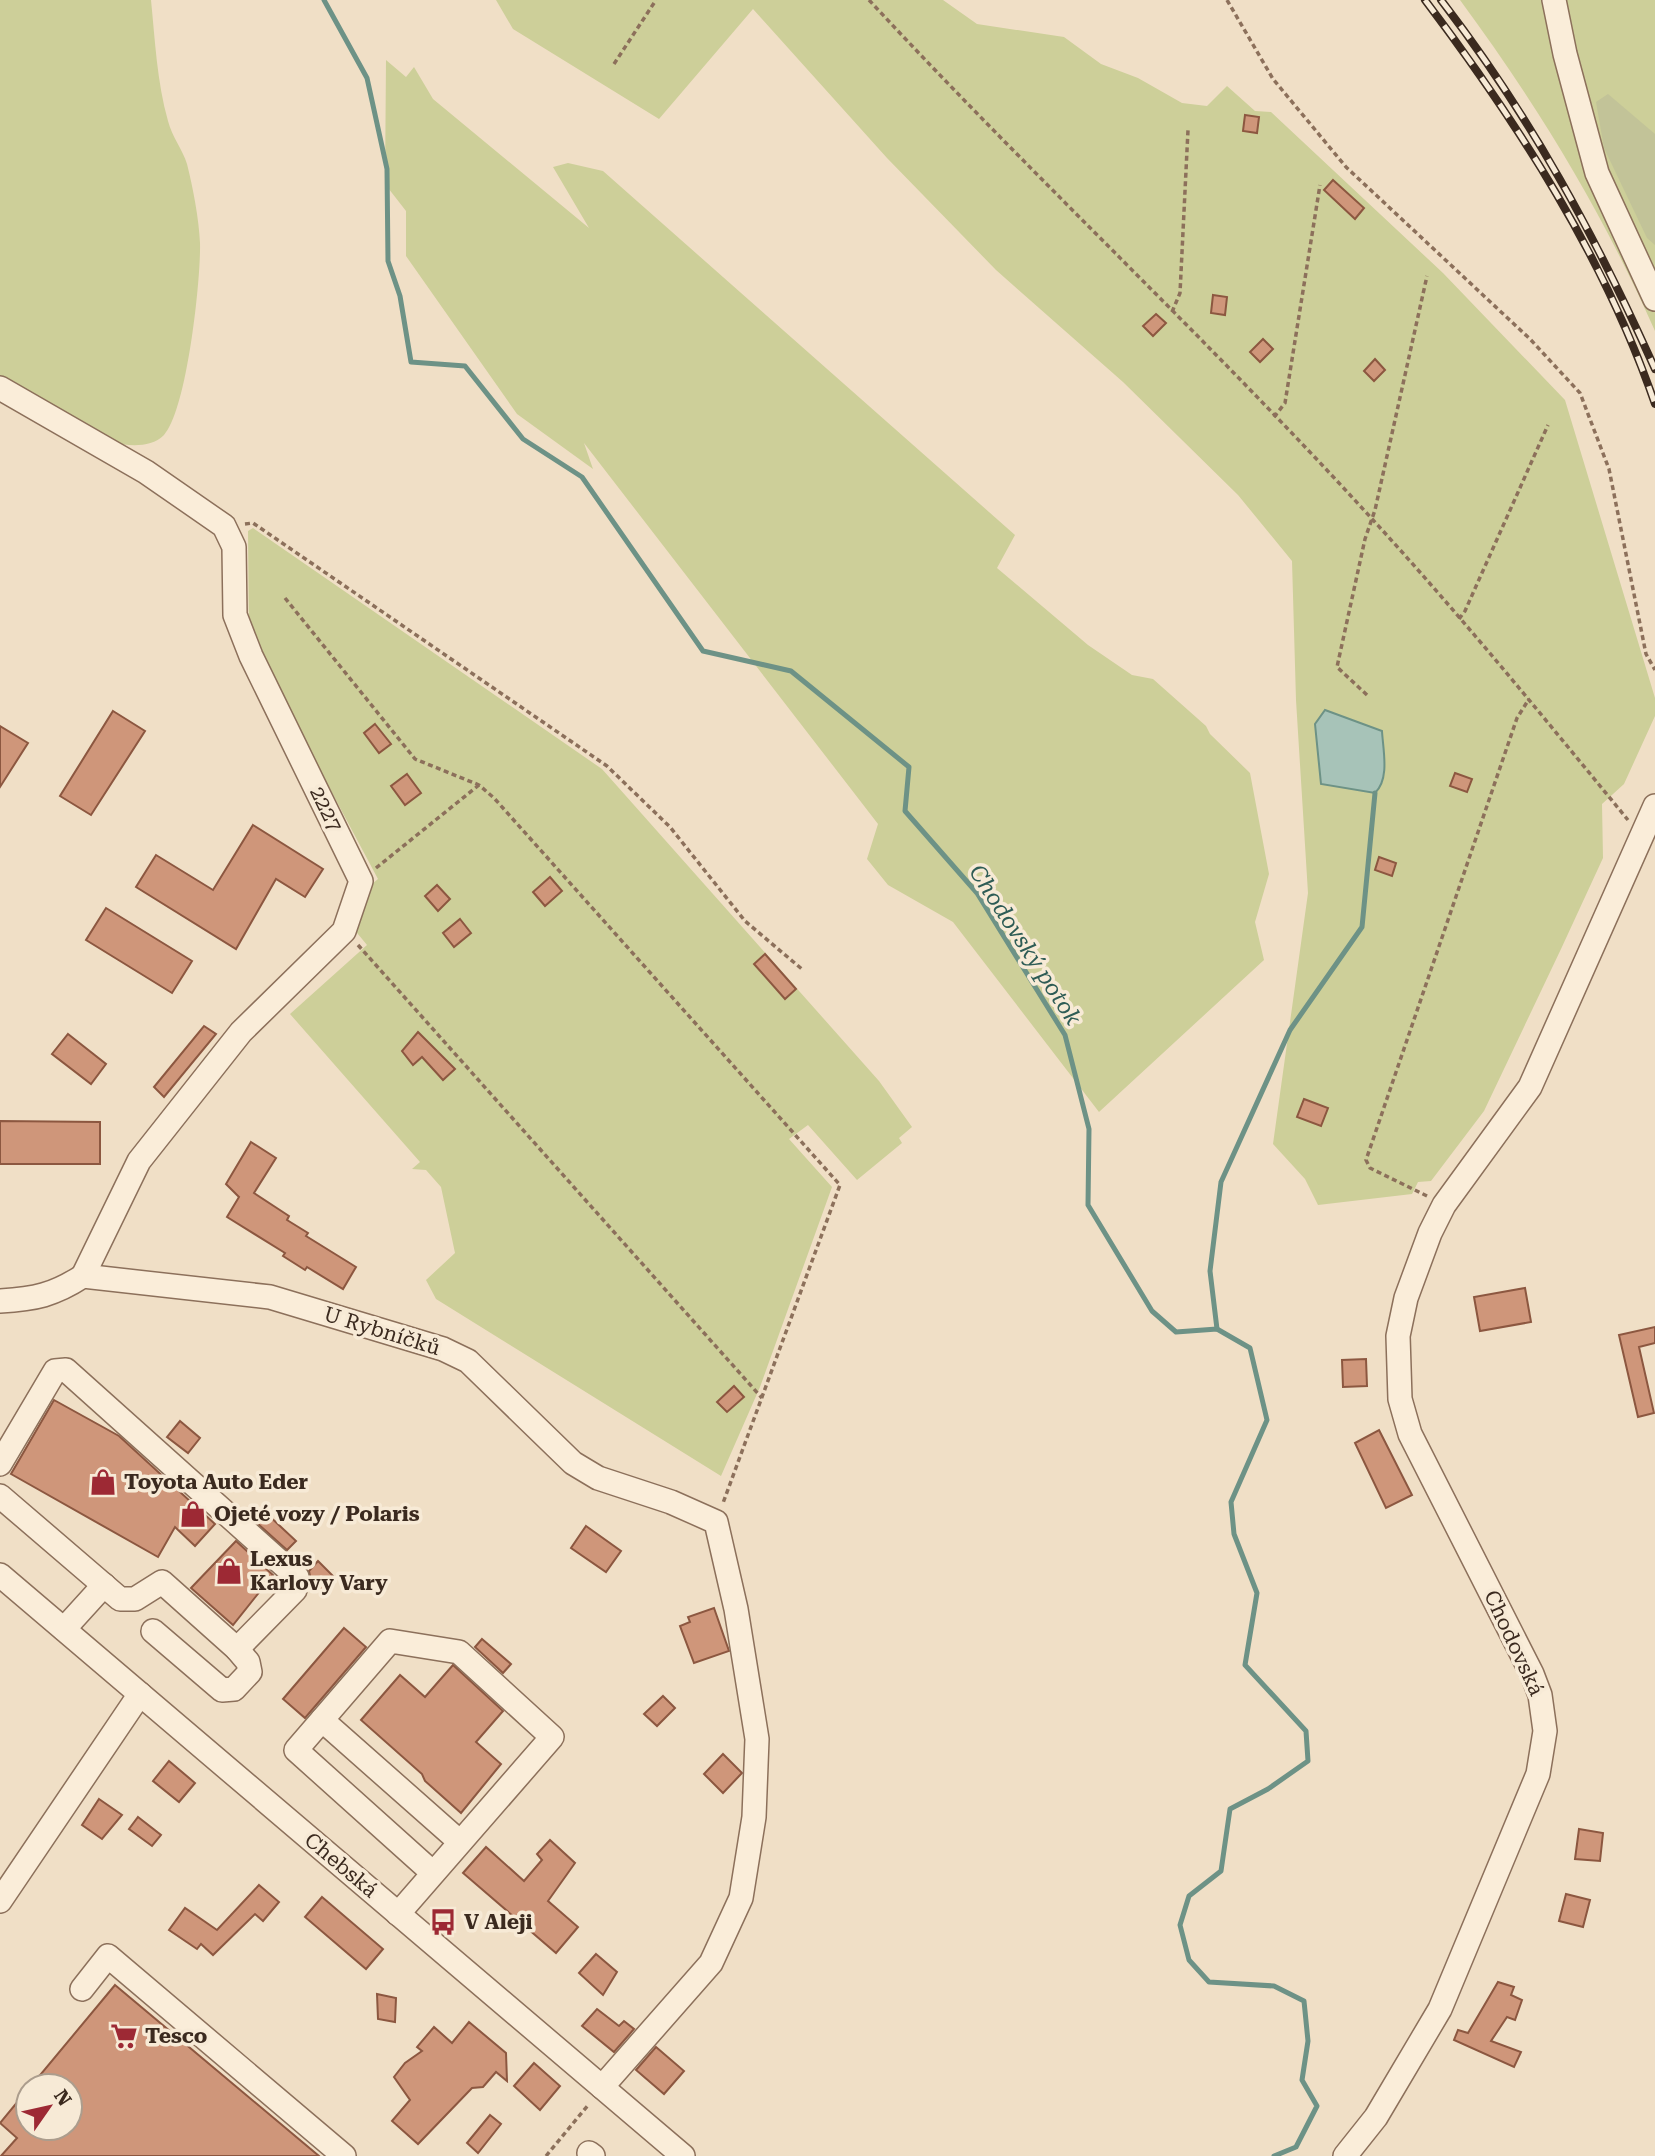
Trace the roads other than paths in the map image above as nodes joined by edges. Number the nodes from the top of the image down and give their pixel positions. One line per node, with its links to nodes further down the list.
1 (1554, 0): 2 (street)
2 (1655, 299)
3 (0, 388): 5 (street, 2227)
4 (1655, 806): 24 (street, Chodovská)
5 (83, 1276): 6 (street); 21 (street, U Rybníčků)
6 (0, 1301)
7 (0, 1464): 13 (street)
8 (0, 1496): 10 (street)
9 (0, 1575): 11 (street, Chebská)
10 (104, 1585): 11 (street); 13 (street)
11 (64, 1629): 14 (street, Chebská)
12 (153, 1631): 13 (street)
13 (237, 1650)
14 (139, 1694): 18 (street); 19 (street, Chebská)
15 (322, 1720): 16 (street); 16 (street); 17 (street)
16 (460, 1842): 17 (street)
17 (433, 1873): 19 (street)
18 (0, 1901)
19 (398, 1913): 21 (street, Chebská)
20 (82, 1989): 22 (street)
21 (602, 2087): 23 (street, Chebská)
22 (344, 2156)
23 (683, 2156)
24 (1345, 2156)

